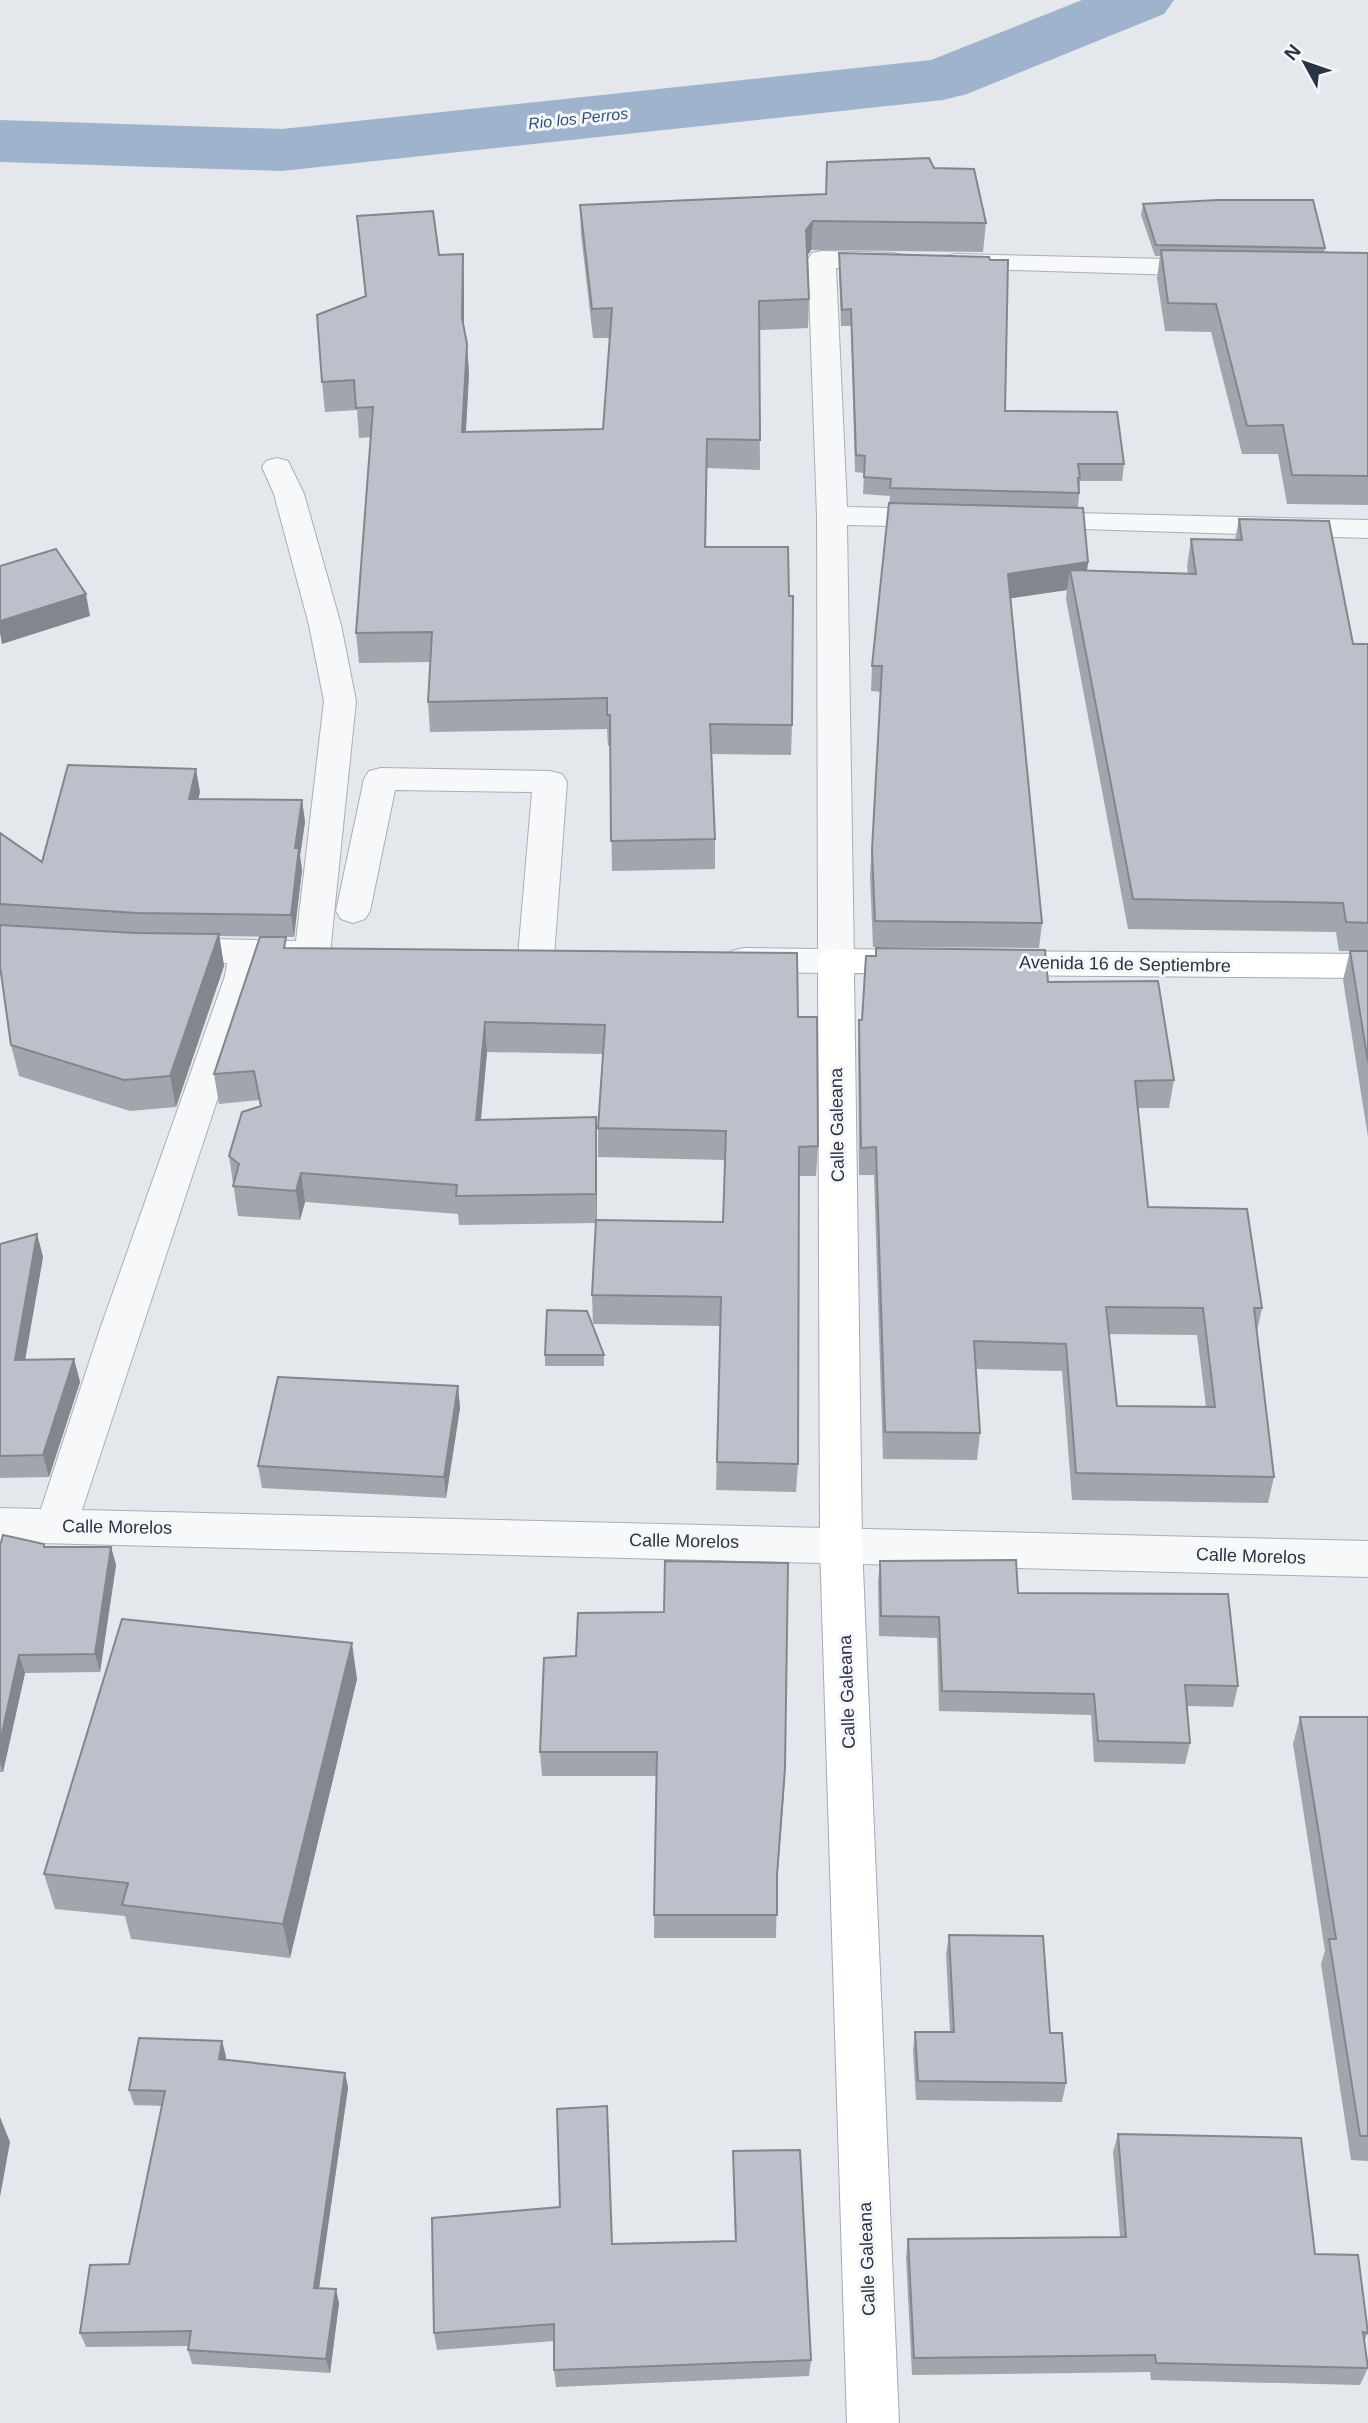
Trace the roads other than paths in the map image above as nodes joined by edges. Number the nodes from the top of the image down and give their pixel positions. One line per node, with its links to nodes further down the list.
1 (1234, 268): 3 (street)
2 (278, 467): 7 (street)
3 (832, 516): 4 (street); 10 (street)
4 (1368, 529)
5 (353, 911): 8 (street)
6 (141, 950): 7 (street)
7 (246, 952): 13 (street)
8 (536, 956)
9 (713, 959): 10 (street, Avenida 16 de Septiembre)
10 (836, 961): 11 (main road, Avenida 16 de Septiembre); 14 (main road, Calle Galeana)
11 (1368, 966)
12 (0, 1525): 13 (street, Calle Morelos)
13 (56, 1525): 14 (street, Calle Morelos)
14 (841, 1544): 15 (street, Calle Morelos); 16 (main road, Calle Galeana)
15 (1368, 1559)
16 (873, 2423)

